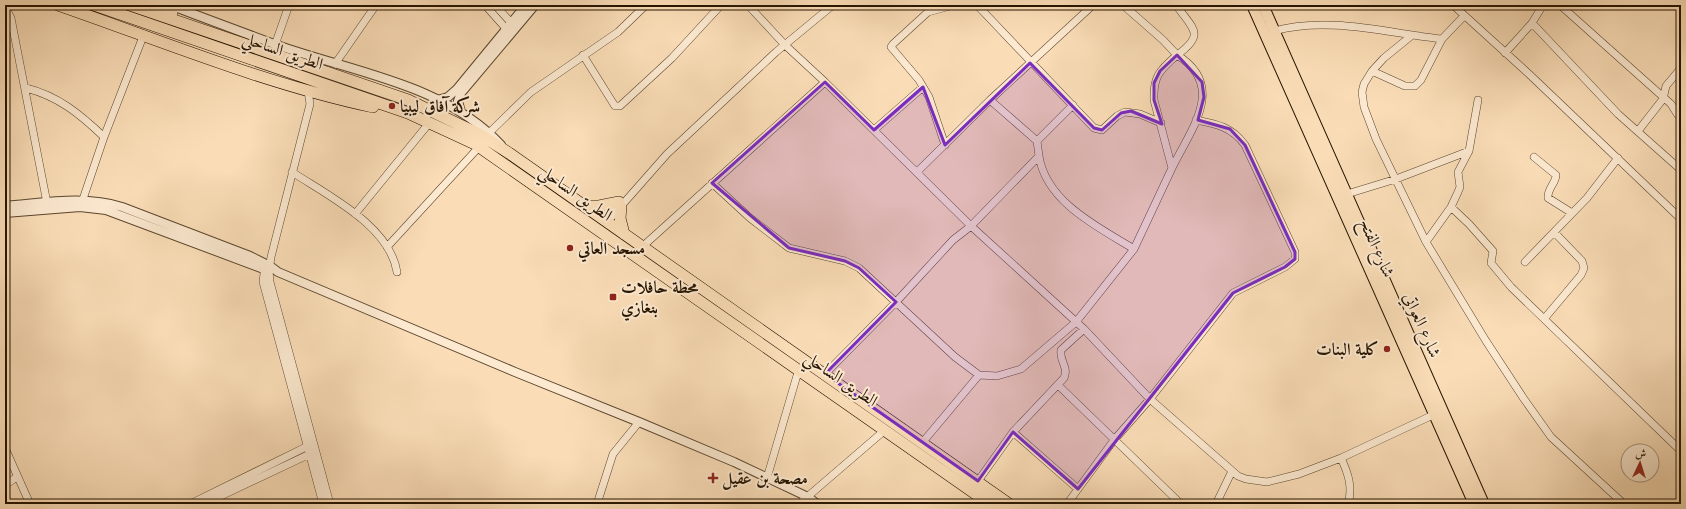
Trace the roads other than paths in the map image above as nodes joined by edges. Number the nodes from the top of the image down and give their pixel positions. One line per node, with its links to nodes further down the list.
1 (58, 5): 32 (highway)
2 (94, 5): 56 (highway, الطريق الساحلي)
3 (130, 5): 33 (highway, الطريق الساحلي)
4 (156, 5): 33 (highway)
5 (170, 5): 36 (street)
6 (285, 5): 36 (street)
7 (289, 5): 36 (street)
8 (376, 5): 42 (street)
9 (485, 5): 30 (street)
10 (495, 5): 30 (street)
11 (526, 5): 30 (street)
12 (535, 5): 30 (street)
13 (646, 5): 39 (street)
14 (721, 5): 39 (street)
15 (748, 5): 37 (street)
16 (833, 5): 37 (street)
17 (954, 5): 46 (street)
18 (977, 5): 41 (street)
19 (1093, 5): 41 (street)
20 (1123, 5): 40 (street)
21 (1176, 5): 40 (street)
22 (1252, 5): 101 (main road, شارع الفتح)
23 (1262, 5): 31 (main road, شارع العواتي)
24 (1453, 5): 28 (street)
25 (1543, 5): 29 (street)
26 (1560, 5): 49 (street)
27 (5, 8): 47 (street)
28 (1464, 16): 35 (street); 38 (street)
29 (1532, 23): 38 (street); 61 (street)
30 (511, 29): 50 (street); 54 (street)
31 (1274, 31): 34 (street); 78 (main road, شارع العواتي)
32 (144, 34): 48 (highway); 63 (street)
33 (217, 34): 68 (highway, الطريق الساحلي)
34 (1411, 36): 35 (street); 44 (street)
35 (1442, 39): 44 (street)
36 (274, 44): 42 (street)
37 (785, 45): 45 (street); 79 (street)
38 (1505, 52): 71 (street)
39 (583, 55): 62 (street)
40 (1177, 55): 57 (street); 59 (street)
41 (1030, 63): 51 (street); 53 (street)
42 (335, 64): 50 (street)
43 (1681, 68): 49 (street)
44 (1372, 70): 76 (street)
45 (825, 82): 60 (street); 77 (street)
46 (924, 87): 60 (street); 65 (street)
47 (26, 88): 63 (street); 80 (street)
48 (308, 91): 56 (highway); 74 (street)
49 (1663, 99): 55 (street); 61 (street)
50 (437, 100): 54 (street)
51 (990, 100): 64 (street); 65 (street)
52 (1478, 100): 67 (street)
53 (1073, 105): 59 (street); 64 (street)
54 (461, 112): 62 (street)
55 (1681, 112)
56 (408, 113): 58 (highway, الطريق الساحلي)
57 (1196, 120): 72 (street); 110 (street)
58 (430, 122): 66 (highway, الطريق الساحلي); 87 (street)
59 (1161, 123): 72 (street)
60 (874, 130): 75 (street)
61 (1638, 131): 73 (street)
62 (490, 132): 68 (street)
63 (104, 137): 81 (street)
64 (1037, 140): 69 (street)
65 (945, 145): 75 (street)
66 (478, 147): 94 (street); 106 (highway, الطريق الساحلي)
67 (1468, 151): 76 (street); 84 (street)
68 (509, 153): 83 (highway, الطريق الساحلي)
69 (1039, 156): 90 (street); 96 (street)
70 (1534, 157): 86 (street)
71 (1618, 158): 86 (street); 88 (street)
72 (1172, 168): 96 (street)
73 (1681, 170)
74 (292, 172): 87 (street); 98 (street)
75 (917, 172): 90 (street)
76 (1396, 179): 78 (street); 93 (street)
77 (712, 183): 95 (street); 102 (street)
78 (1347, 194): 100 (main road, شارع العواتي)
79 (623, 202): 83 (highway); 89 (street); 92 (highway)
80 (47, 203): 81 (street); 82 (street)
81 (81, 204): 85 (street); 98 (street)
82 (5, 206)
83 (584, 206): 89 (highway, الطريق الساحلي)
84 (1451, 207): 93 (street); 103 (street)
85 (5, 213)
86 (1572, 213): 91 (street)
87 (355, 214): 94 (street)
88 (1681, 219)
89 (604, 220): 92 (highway, الطريق الساحلي)
90 (971, 226): 102 (street); 104 (street)
91 (1554, 232): 97 (street); 103 (street)
92 (624, 234): 95 (highway, الطريق الساحلي)
93 (1426, 242): 145 (street)
94 (387, 247): 99 (street)
95 (642, 247): 107 (highway, الطريق الساحلي)
96 (1134, 249): 104 (street)
97 (1525, 262)
98 (267, 267): 112 (street); 118 (street)
99 (397, 272)
100 (1388, 286): 101 (main road); 124 (main road, شارع العواتي)
101 (1378, 290): 111 (main road, شارع الفتح)
102 (896, 302): 107 (street); 108 (street)
103 (1544, 319): 119 (street)
104 (1076, 322): 105 (street); 108 (street)
105 (1084, 328): 109 (street); 110 (street)
106 (798, 372): 113 (highway, الطريق الساحلي); 123 (street)
107 (825, 374): 116 (highway, الطريق الساحلي)
108 (979, 375): 116 (street)
109 (1058, 385): 114 (street); 115 (street)
110 (1150, 399): 115 (street); 121 (street)
111 (1433, 415): 120 (street); 124 (main road, شارع الفتح)
112 (639, 422): 123 (street); 134 (street)
113 (885, 430): 128 (street); 137 (highway, الطريق الساحلي)
114 (1013, 432): 125 (street); 127 (street)
115 (1114, 440): 127 (street); 140 (street)
116 (922, 443): 125 (highway, الطريق الساحلي)
117 (5, 448): 122 (street)
118 (311, 449): 129 (street); 132 (street); 133 (street)
119 (1681, 451)
120 (1341, 458): 121 (street); 142 (street)
121 (1232, 471): 141 (street)
122 (18, 477): 126 (street); 130 (street)
123 (767, 478): 128 (street)
124 (1468, 479): 143 (main road, شارع الفتح); 144 (main road, شارع العواتي)
125 (978, 482): 138 (highway, الطريق الساحلي)
126 (5, 485)
127 (1078, 489): 139 (street)
128 (808, 497): 135 (street); 136 (street)
129 (206, 501): 131 (street)
130 (30, 504)
131 (190, 504)
132 (323, 504)
133 (330, 504)
134 (597, 504)
135 (799, 504)
136 (817, 504)
137 (990, 504)
138 (1009, 504)
139 (1067, 504)
140 (1181, 504)
141 (1216, 504)
142 (1348, 504)
143 (1474, 504)
144 (1484, 504)
145 (1624, 504)

